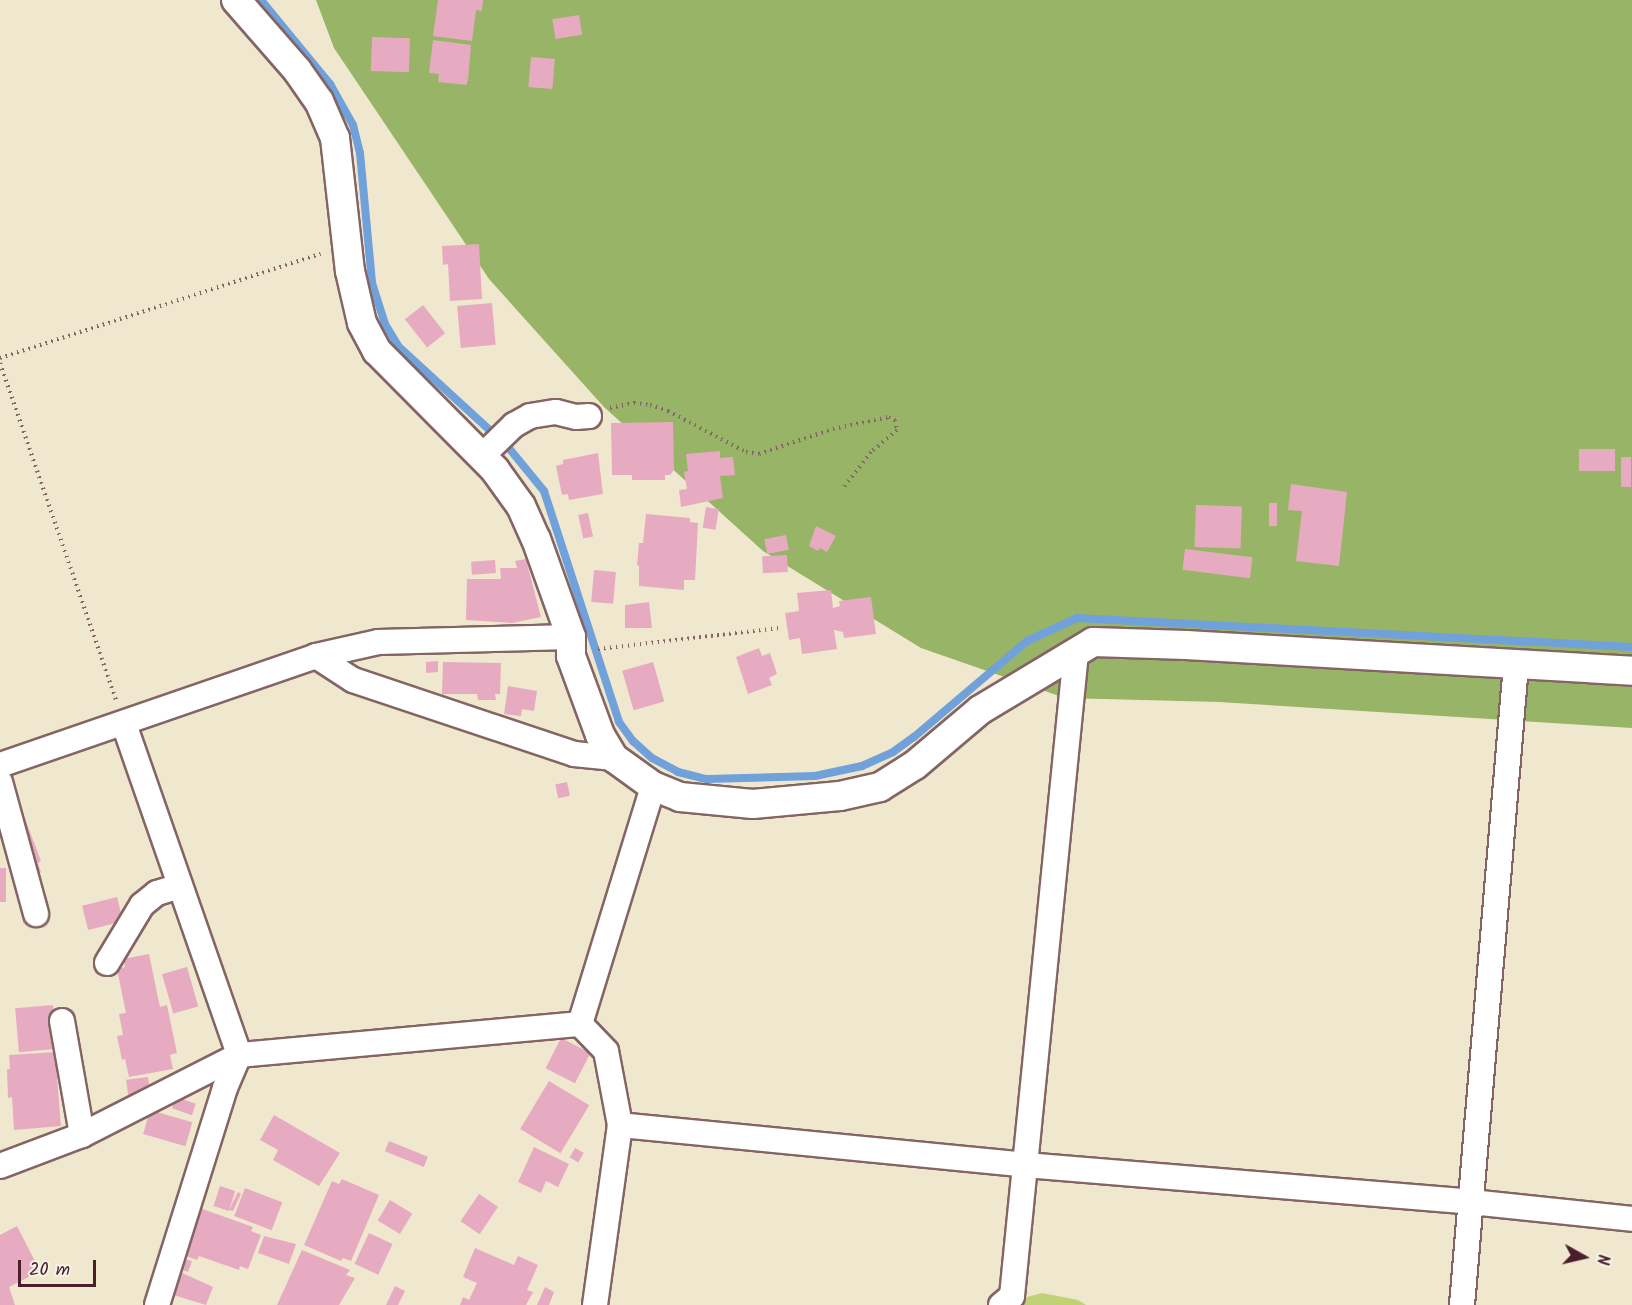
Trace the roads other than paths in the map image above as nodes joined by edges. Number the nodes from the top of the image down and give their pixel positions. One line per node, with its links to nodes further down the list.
1 (236, 0): 3 (street)
2 (589, 416): 3 (street)
3 (493, 445): 4 (street)
4 (571, 637): 6 (street); 10 (street)
5 (1076, 652): 7 (street); 13 (street); 22 (street)
6 (316, 656): 9 (street); 10 (street)
7 (1516, 665): 8 (street); 24 (street)
8 (1632, 671)
9 (124, 724): 11 (street); 14 (street)
10 (614, 758): 13 (street)
11 (0, 765)
12 (0, 782): 15 (street)
13 (653, 786): 18 (street)
14 (180, 886): 16 (street); 19 (street)
15 (36, 914)
16 (107, 963)
17 (62, 1021): 21 (street)
18 (580, 1024): 19 (street); 20 (street)
19 (239, 1055): 21 (street); 26 (street)
20 (620, 1125): 22 (street); 27 (street)
21 (82, 1136): 23 (street)
22 (1025, 1165): 24 (street); 28 (street)
23 (0, 1166)
24 (1472, 1202): 25 (street); 29 (street)
25 (1632, 1219)
26 (157, 1305)
27 (596, 1305)
28 (1001, 1305)
29 (1462, 1305)

